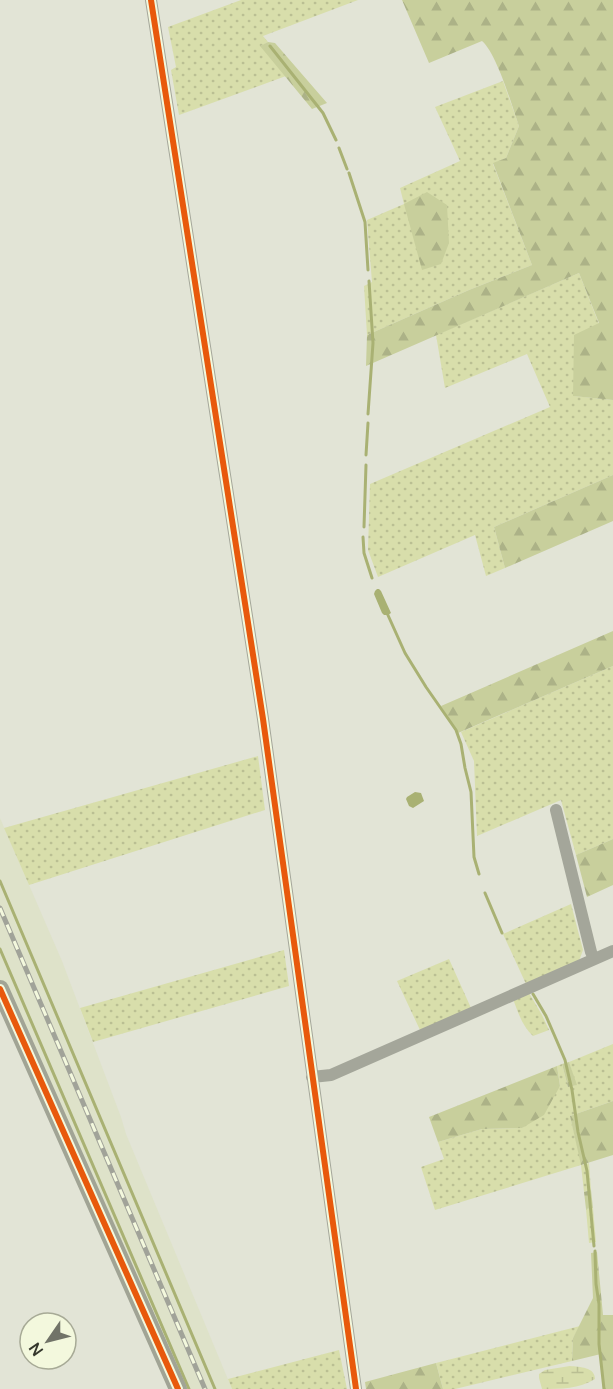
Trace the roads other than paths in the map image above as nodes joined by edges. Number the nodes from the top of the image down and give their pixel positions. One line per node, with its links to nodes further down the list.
1 (151, 0): 6 (street)
2 (556, 810): 4 (street)
3 (613, 951): 4 (street)
4 (594, 959): 6 (street)
5 (0, 989): 7 (street)
6 (312, 1077): 8 (street)
7 (178, 1389)
8 (356, 1389)

